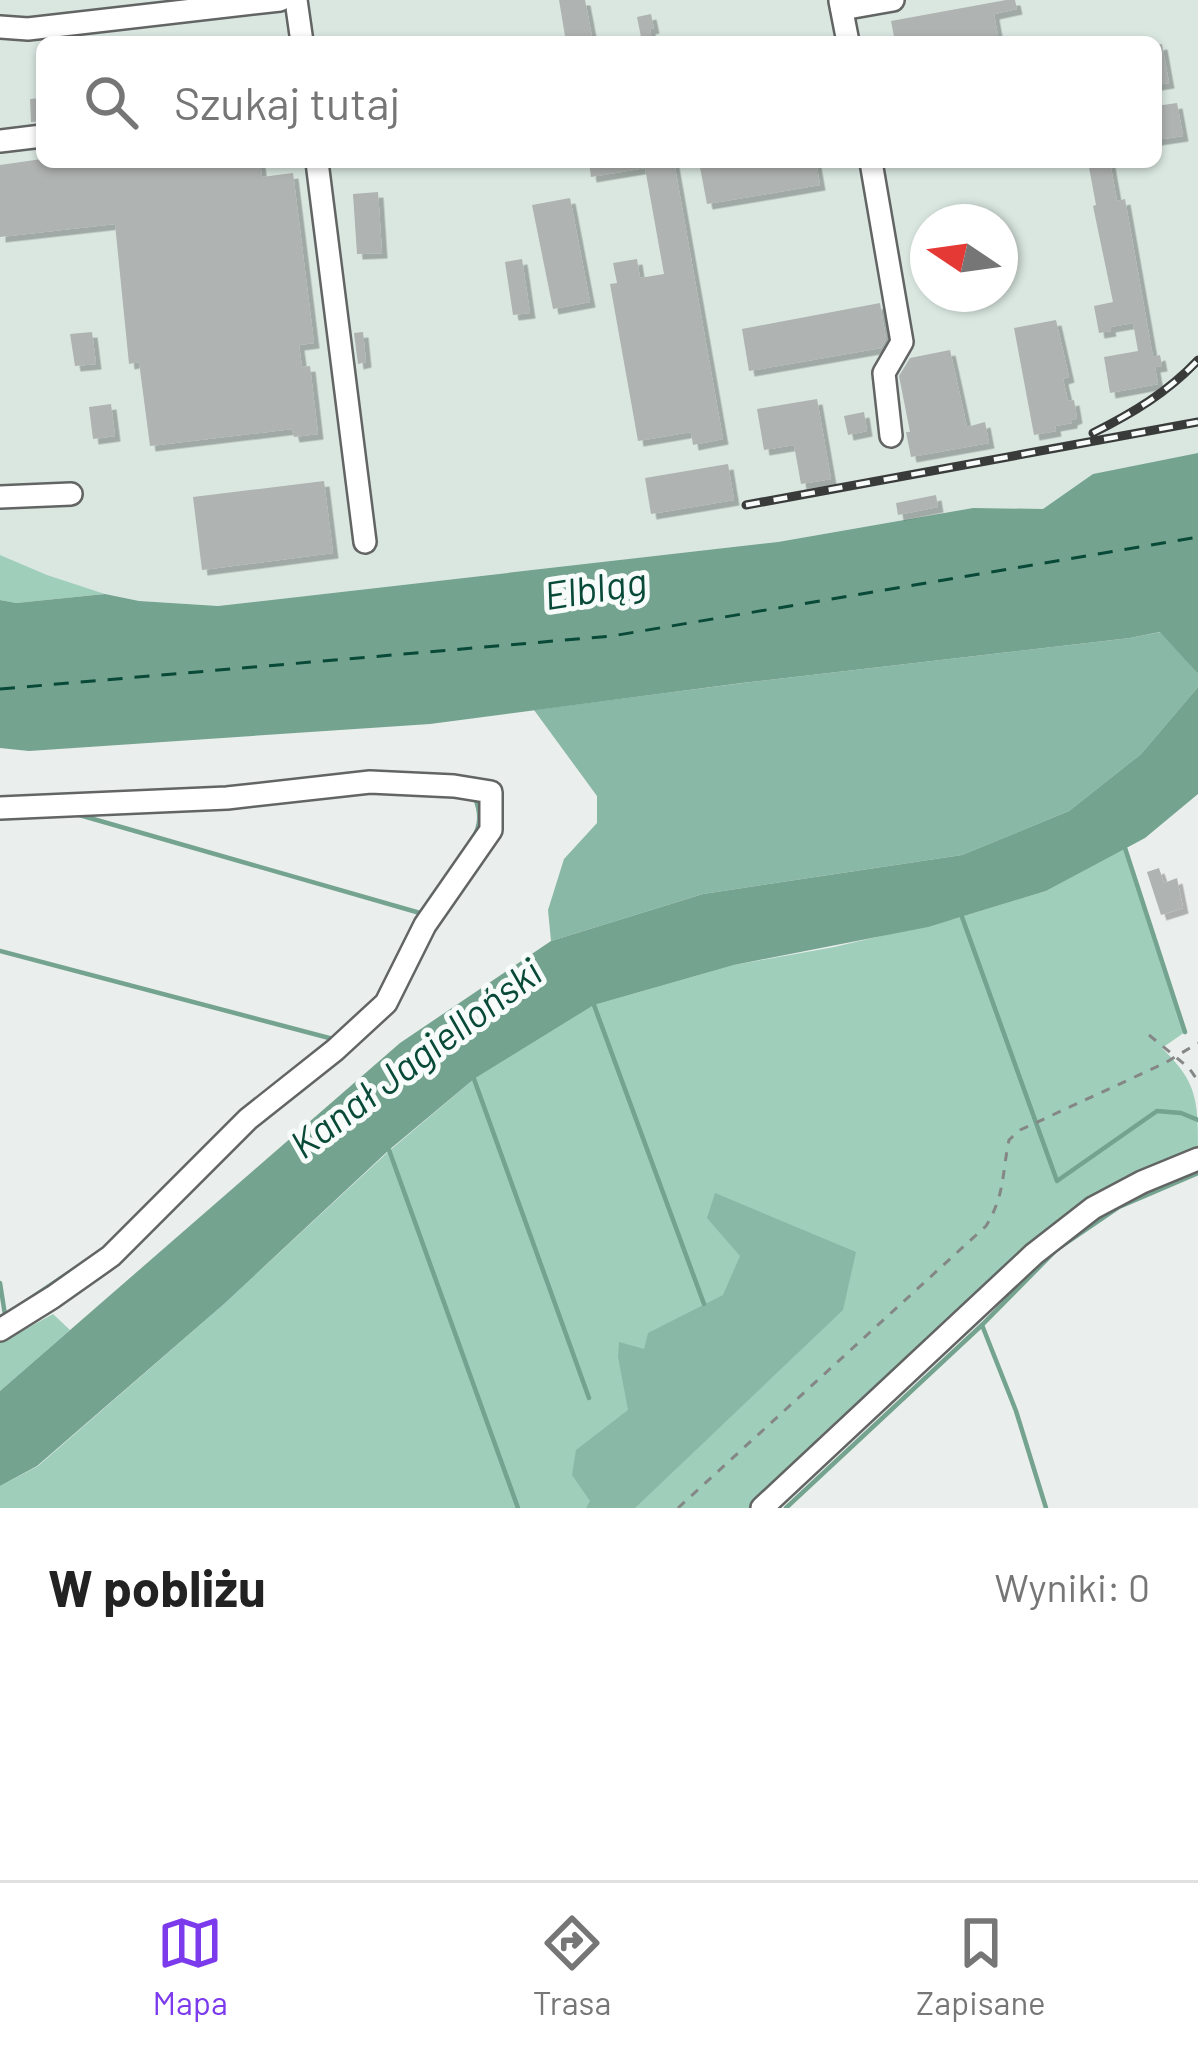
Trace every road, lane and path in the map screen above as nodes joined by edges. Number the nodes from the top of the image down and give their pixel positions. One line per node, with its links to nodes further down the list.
1 (280, 0): 4 (street)
2 (296, 0): 8 (street)
3 (893, 0): 5 (street)
4 (246, 2): 6 (street)
5 (841, 5): 9 (street)
6 (110, 10): 7 (street)
7 (0, 27)
8 (301, 36)
9 (847, 36)
10 (36, 137): 11 (street)
11 (0, 141)
12 (318, 168): 17 (street)
13 (873, 168): 14 (street)
14 (891, 436)
15 (71, 494): 16 (street)
16 (0, 497)
17 (365, 542)
18 (0, 808): 24 (street)
19 (1149, 1035): 21 (path)
20 (1198, 1043): 21 (path)
21 (1177, 1057): 22 (path); 25 (path)
22 (1198, 1081)
23 (1198, 1159): 26 (street)
24 (0, 1330)
25 (678, 1508)
26 (762, 1508)

